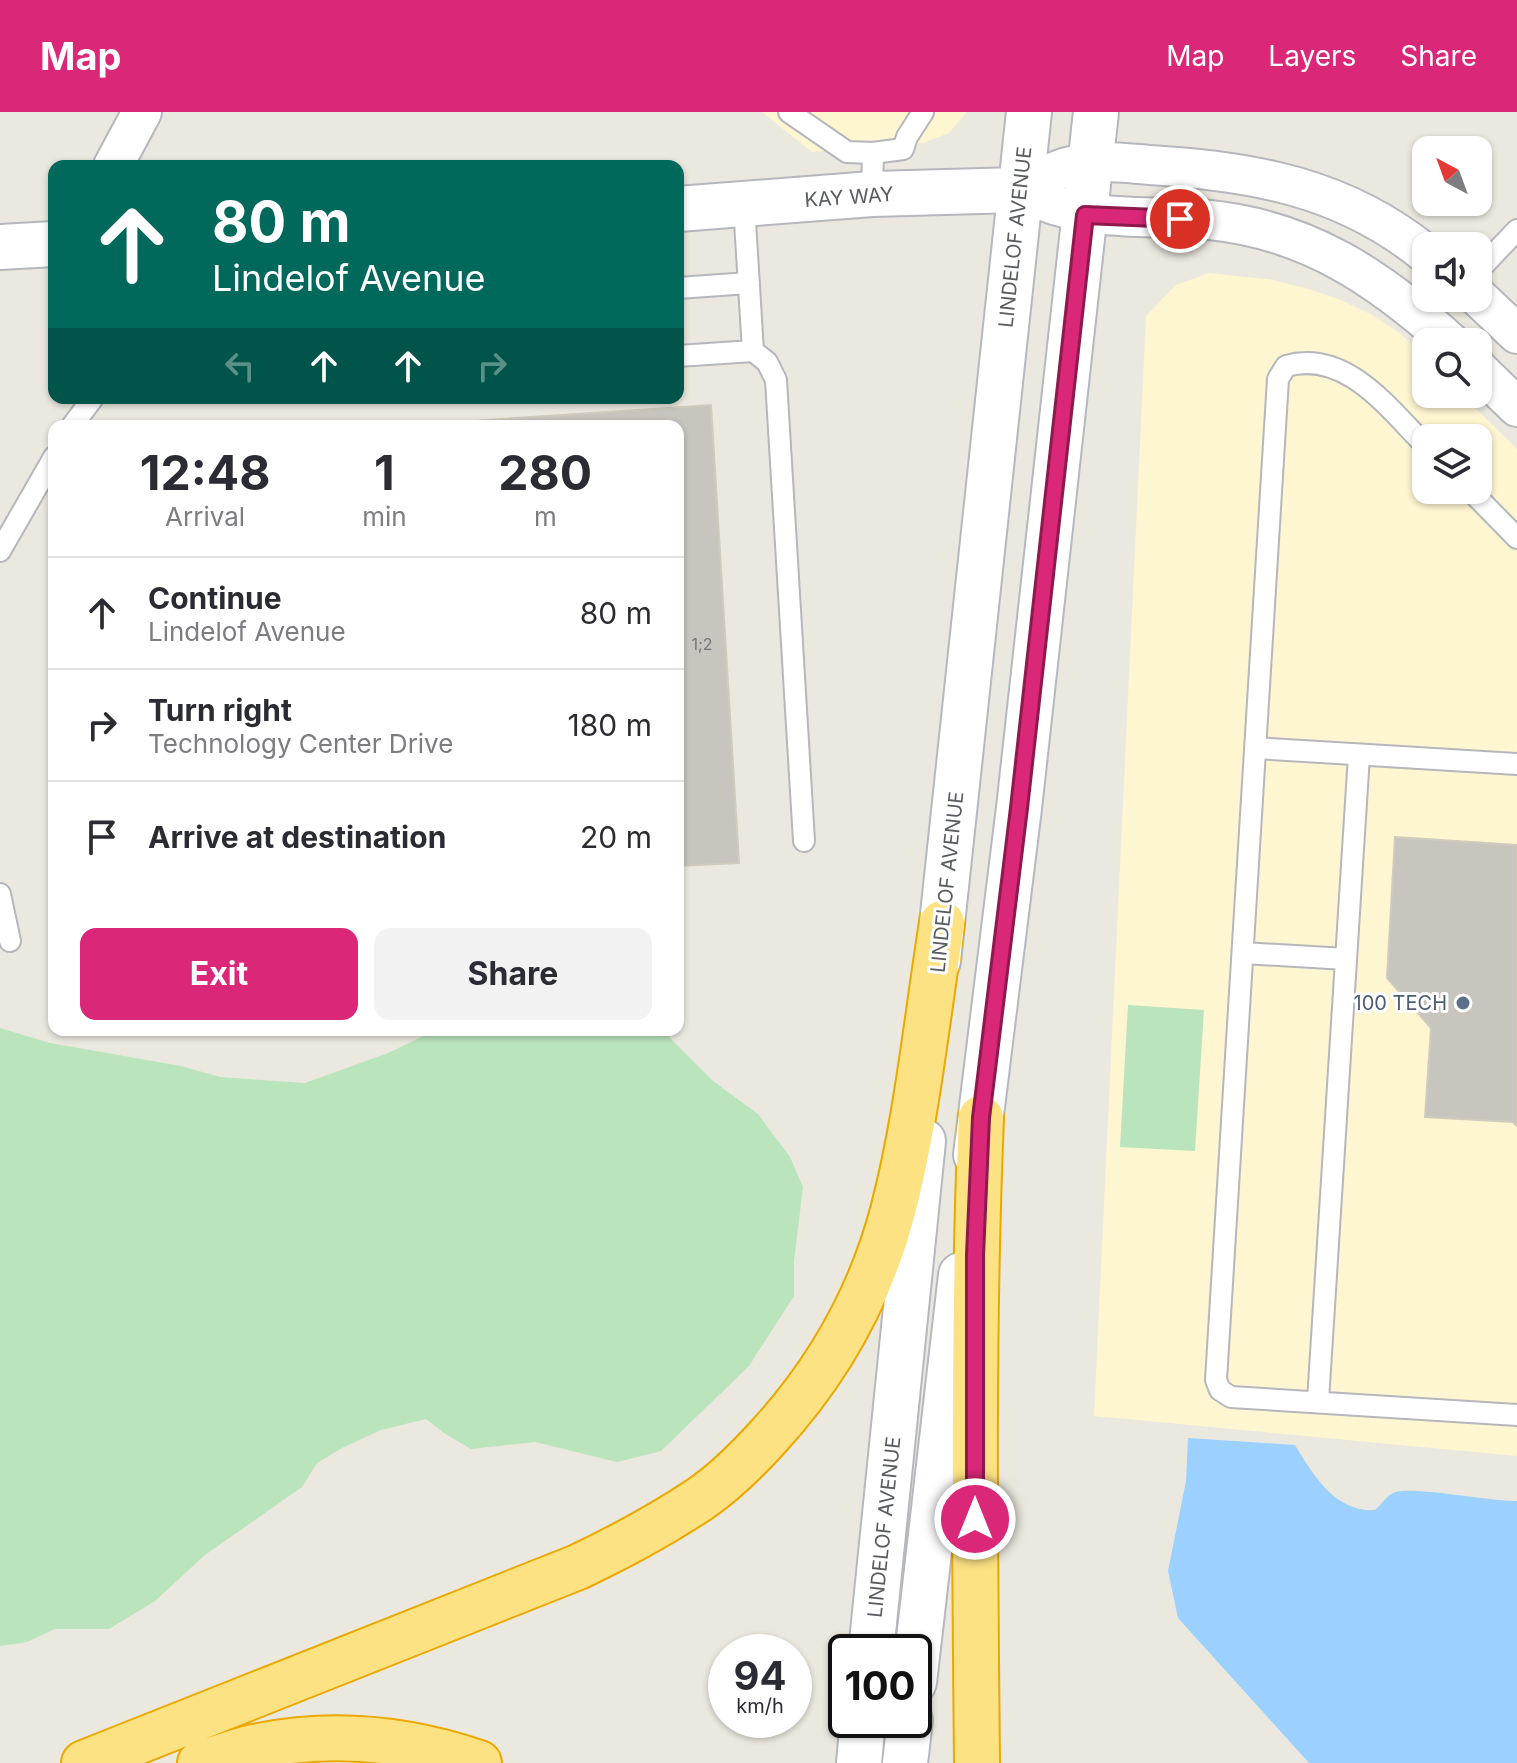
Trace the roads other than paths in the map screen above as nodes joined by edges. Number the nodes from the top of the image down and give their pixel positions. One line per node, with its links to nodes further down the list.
1 (142, 112): 6 (street)
2 (789, 112): 8 (lane)
3 (923, 112): 8 (lane)
4 (1029, 112): 9 (main road, LINDELOF AVENUE)
5 (1096, 112): 7 (main road)
6 (116, 160)
7 (1090, 162): 9 (street); 12 (main road); 14 (street)
8 (872, 174): 9 (main road, KAY WAY); 10 (main road, KAY WAY)
9 (1021, 190): 12 (street); 37 (main road, LINDELOF AVENUE)
10 (744, 205): 11 (main road, KAY WAY); 18 (lane)
11 (684, 209)
12 (1085, 215): 21 (street); 41 (main road)
13 (1517, 230): 17 (lane)
14 (1412, 242)
15 (48, 244): 16 (main road)
16 (0, 247)
17 (1492, 256)
18 (749, 283): 19 (lane); 23 (lane)
19 (684, 288)
20 (1492, 310): 22 (street)
21 (1434, 328)
22 (1517, 334)
23 (753, 351): 24 (lane); 35 (lane)
24 (684, 356)
25 (1492, 383): 26 (street)
26 (1517, 407)
27 (1412, 432): 32 (lane)
28 (48, 467): 31 (lane)
29 (1484, 504): 30 (lane)
30 (1517, 538)
31 (0, 551)
32 (1255, 748): 33 (lane); 39 (lane)
33 (1359, 755): 34 (lane); 40 (lane)
34 (1517, 764)
35 (804, 841)
36 (0, 894): 38 (lane)
37 (942, 923): 44 (main road, LINDELOF AVENUE); 48 (highway)
38 (10, 941)
39 (1243, 953): 40 (lane); 42 (lane)
40 (1346, 959): 42 (lane)
41 (981, 1118): 45 (main road); 53 (highway)
42 (1318, 1401): 43 (lane)
43 (1517, 1415)
44 (873, 1634)
45 (919, 1634)
46 (861, 1738): 51 (main road)
47 (908, 1738): 52 (main road)
48 (84, 1763)
49 (200, 1763): 50 (highway)
50 (479, 1763)
51 (859, 1763)
52 (905, 1763)
53 (977, 1763)

